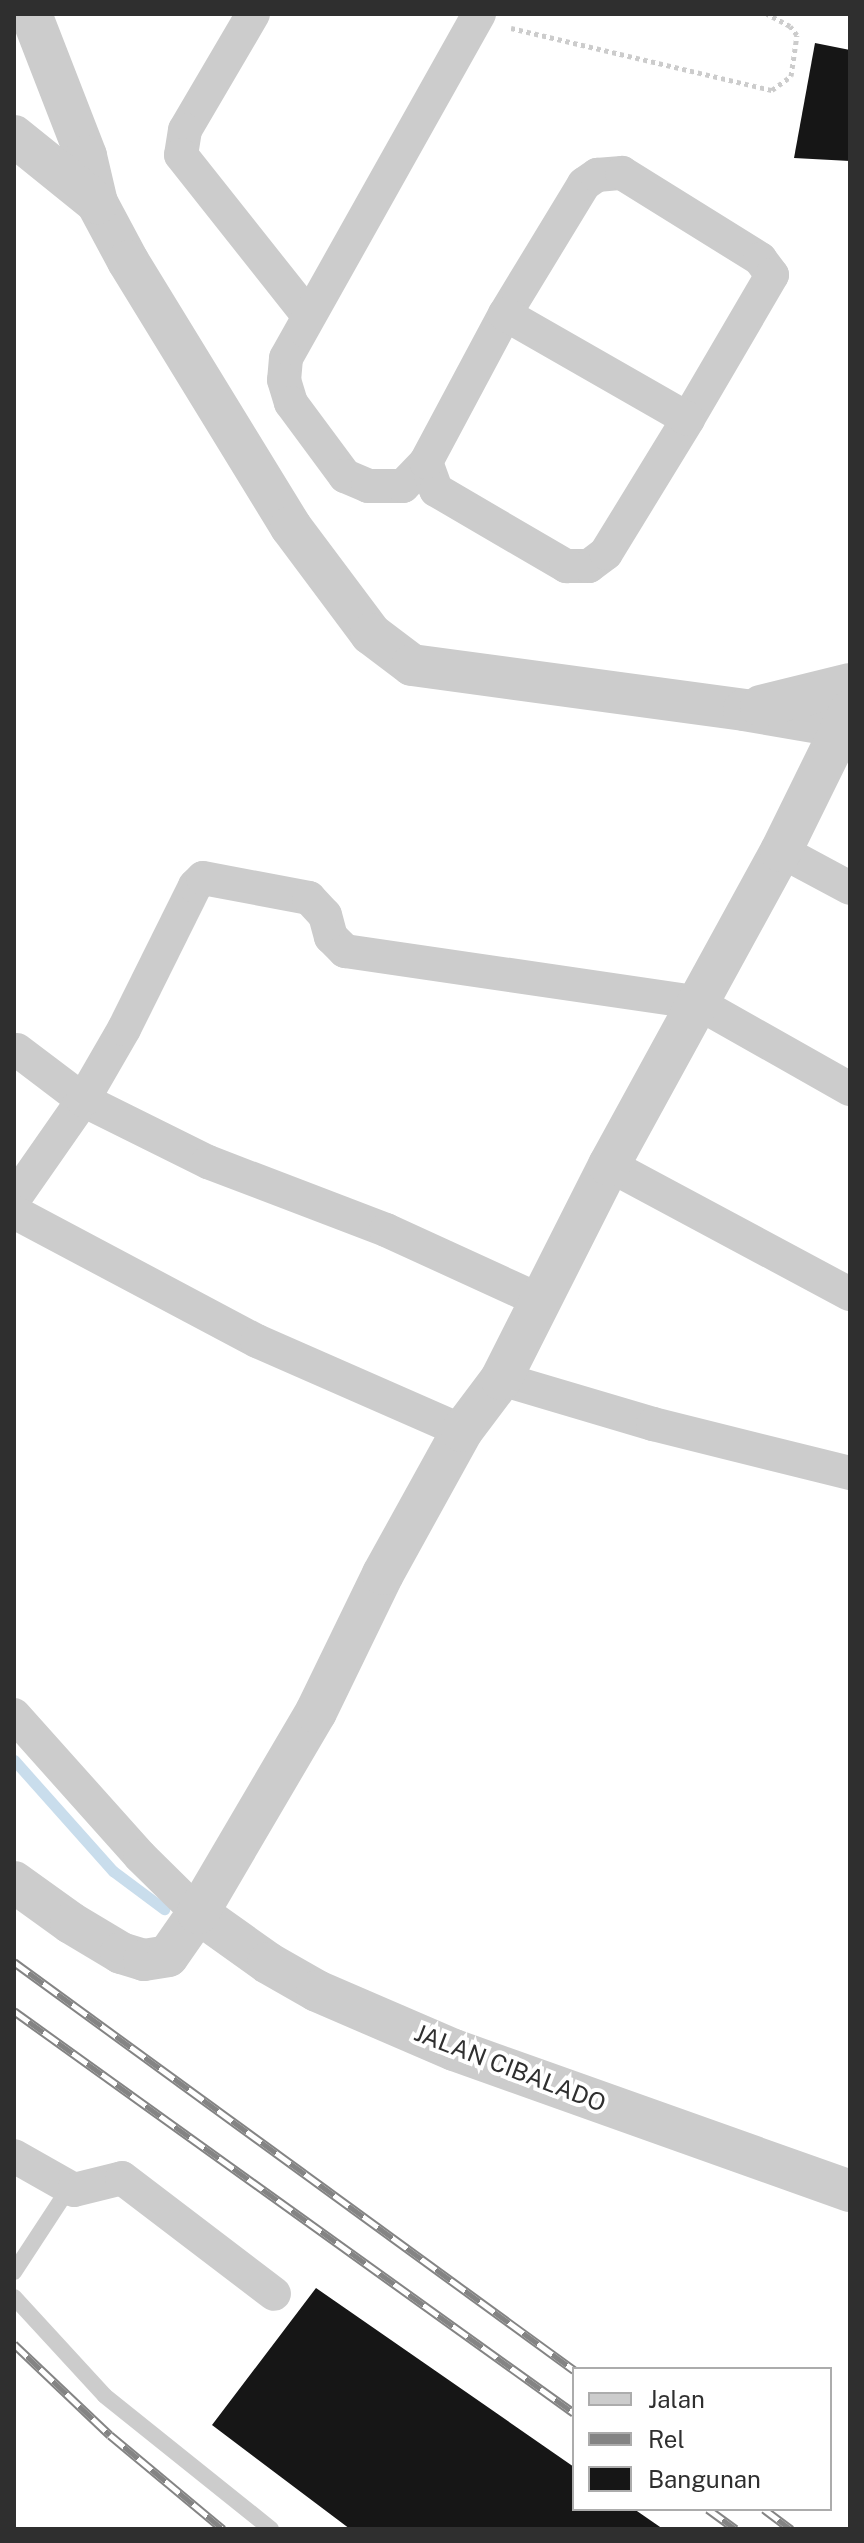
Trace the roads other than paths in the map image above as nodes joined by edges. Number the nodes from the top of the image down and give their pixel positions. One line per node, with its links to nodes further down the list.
1 (31, 14): 5 (street)
2 (253, 14): 7 (street)
3 (477, 17): 7 (street)
4 (14, 136): 5 (street)
5 (97, 203): 11 (street)
6 (505, 314): 8 (street); 8 (street); 9 (street)
7 (308, 315): 9 (street)
8 (688, 419): 9 (street)
9 (426, 462)
10 (850, 684): 11 (street)
11 (744, 710): 12 (street)
12 (846, 719): 13 (street)
13 (781, 851): 14 (street); 15 (street)
14 (850, 888)
15 (696, 1002): 17 (street); 18 (street); 19 (street)
16 (17, 1050): 18 (street)
17 (850, 1089)
18 (83, 1100): 20 (street); 23 (street)
19 (609, 1165): 22 (street); 23 (street)
20 (14, 1199)
21 (14, 1212): 25 (street)
22 (850, 1294)
23 (539, 1300): 24 (street)
24 (501, 1379): 25 (street); 26 (street)
25 (462, 1431): 29 (street)
26 (850, 1473)
27 (14, 1715): 29 (street)
28 (14, 1882): 29 (street)
29 (186, 1931): 32 (street, JALAN CIBALADO)
30 (14, 2156): 31 (street)
31 (69, 2188): 33 (lane); 34 (street)
32 (850, 2191)
33 (14, 2272)
34 (274, 2294)
35 (14, 2297): 36 (lane)
36 (271, 2529)

